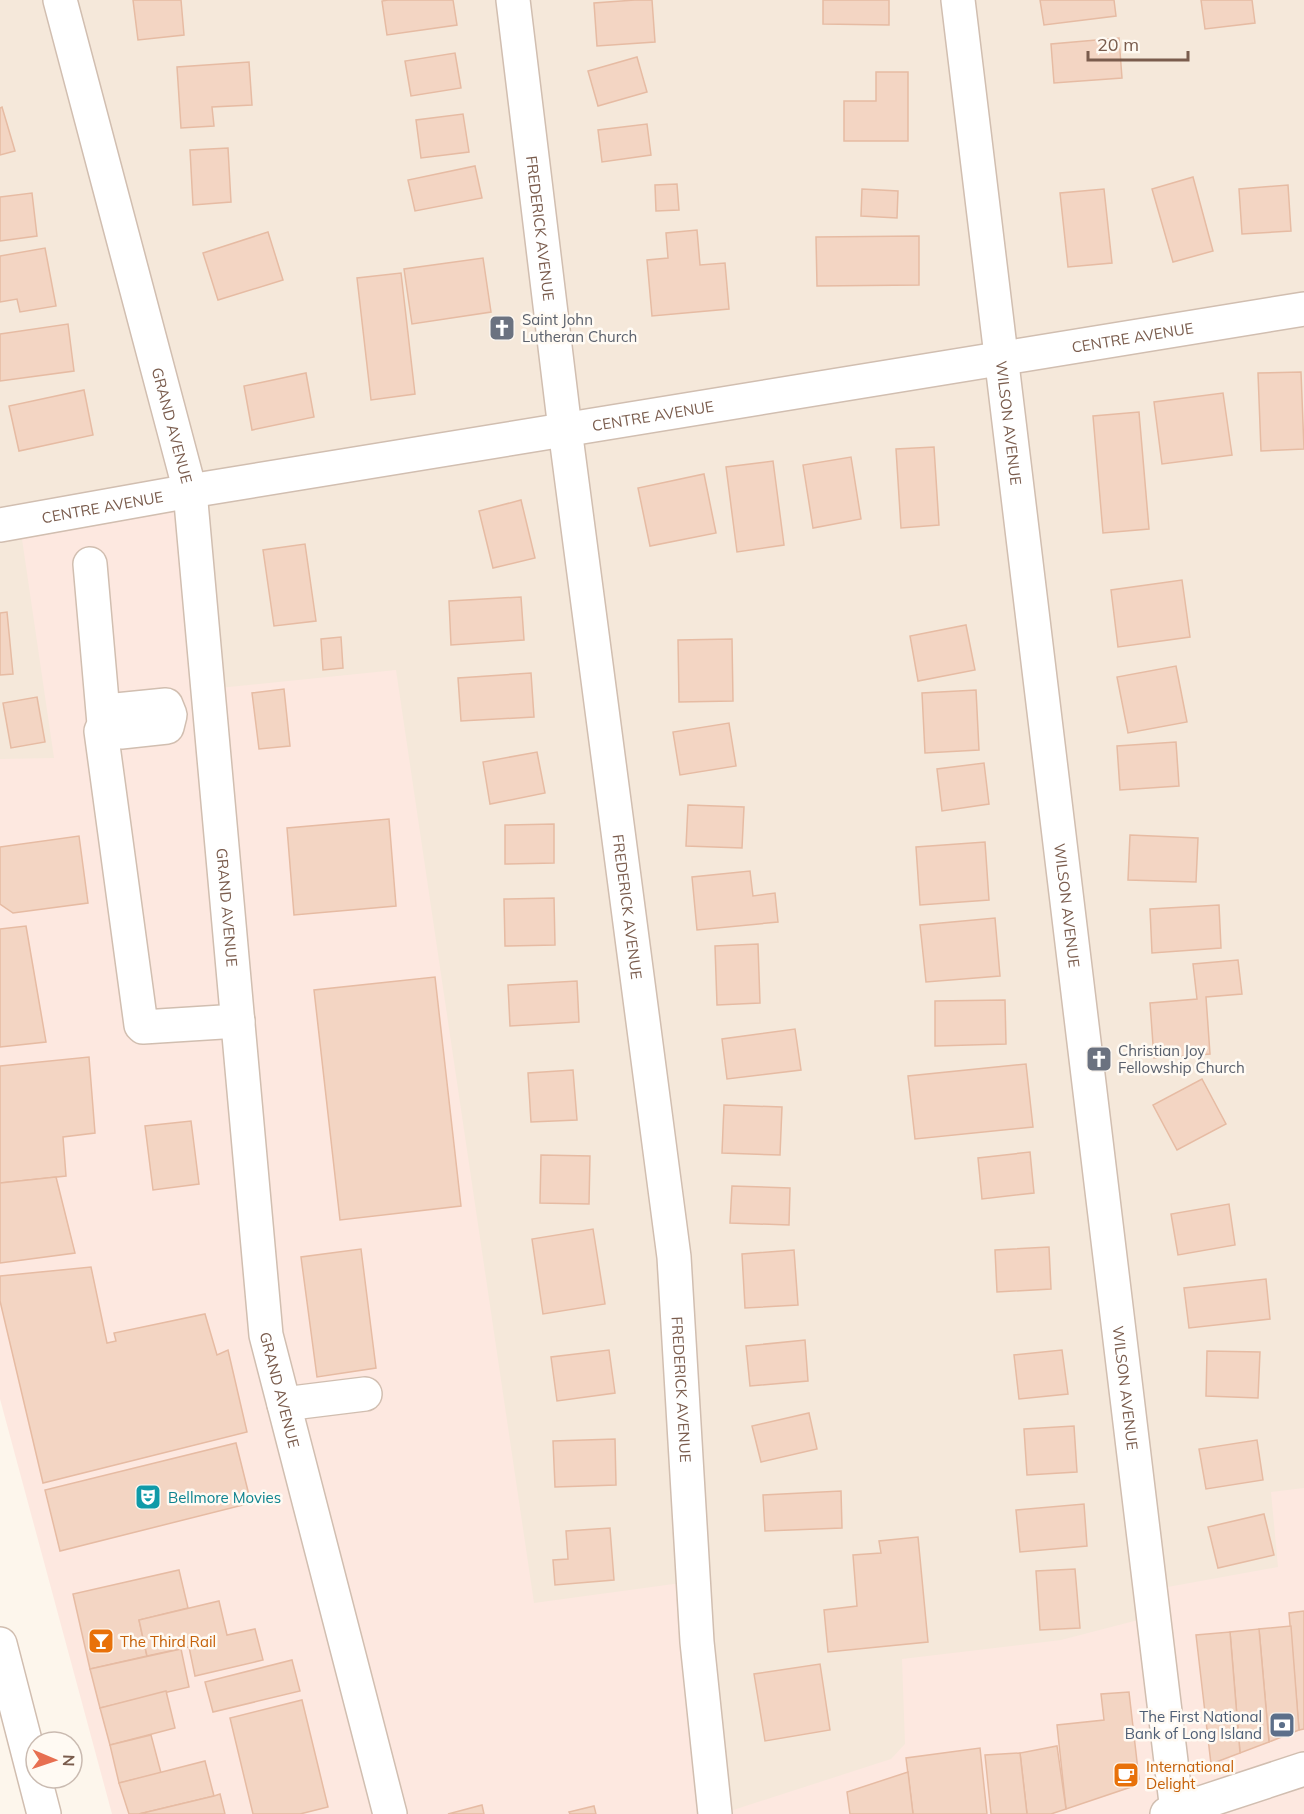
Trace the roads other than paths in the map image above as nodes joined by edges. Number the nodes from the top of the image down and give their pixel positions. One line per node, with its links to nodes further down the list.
1 (60, 0): 7 (street, GRAND AVENUE)
2 (513, 0): 6 (street, FREDERICK AVENUE)
3 (957, 0): 5 (street, WILSON AVENUE)
4 (1304, 309): 5 (street, CENTRE AVENUE)
5 (1001, 358): 6 (street, CENTRE AVENUE); 17 (street, WILSON AVENUE)
6 (565, 429): 7 (street, CENTRE AVENUE); 20 (street, FREDERICK AVENUE)
7 (190, 490): 8 (street, CENTRE AVENUE); 10 (street, GRAND AVENUE)
8 (0, 525)
9 (90, 564): 11 (street)
10 (210, 712): 11 (street); 12 (street, GRAND AVENUE)
11 (104, 724): 12 (street)
12 (238, 1021): 14 (street, GRAND AVENUE)
13 (365, 1394): 14 (street)
14 (284, 1404): 19 (street, GRAND AVENUE)
15 (0, 1644): 18 (street)
16 (1304, 1769): 17 (street)
17 (1172, 1812)
18 (45, 1814)
19 (390, 1814)
20 (715, 1814)

